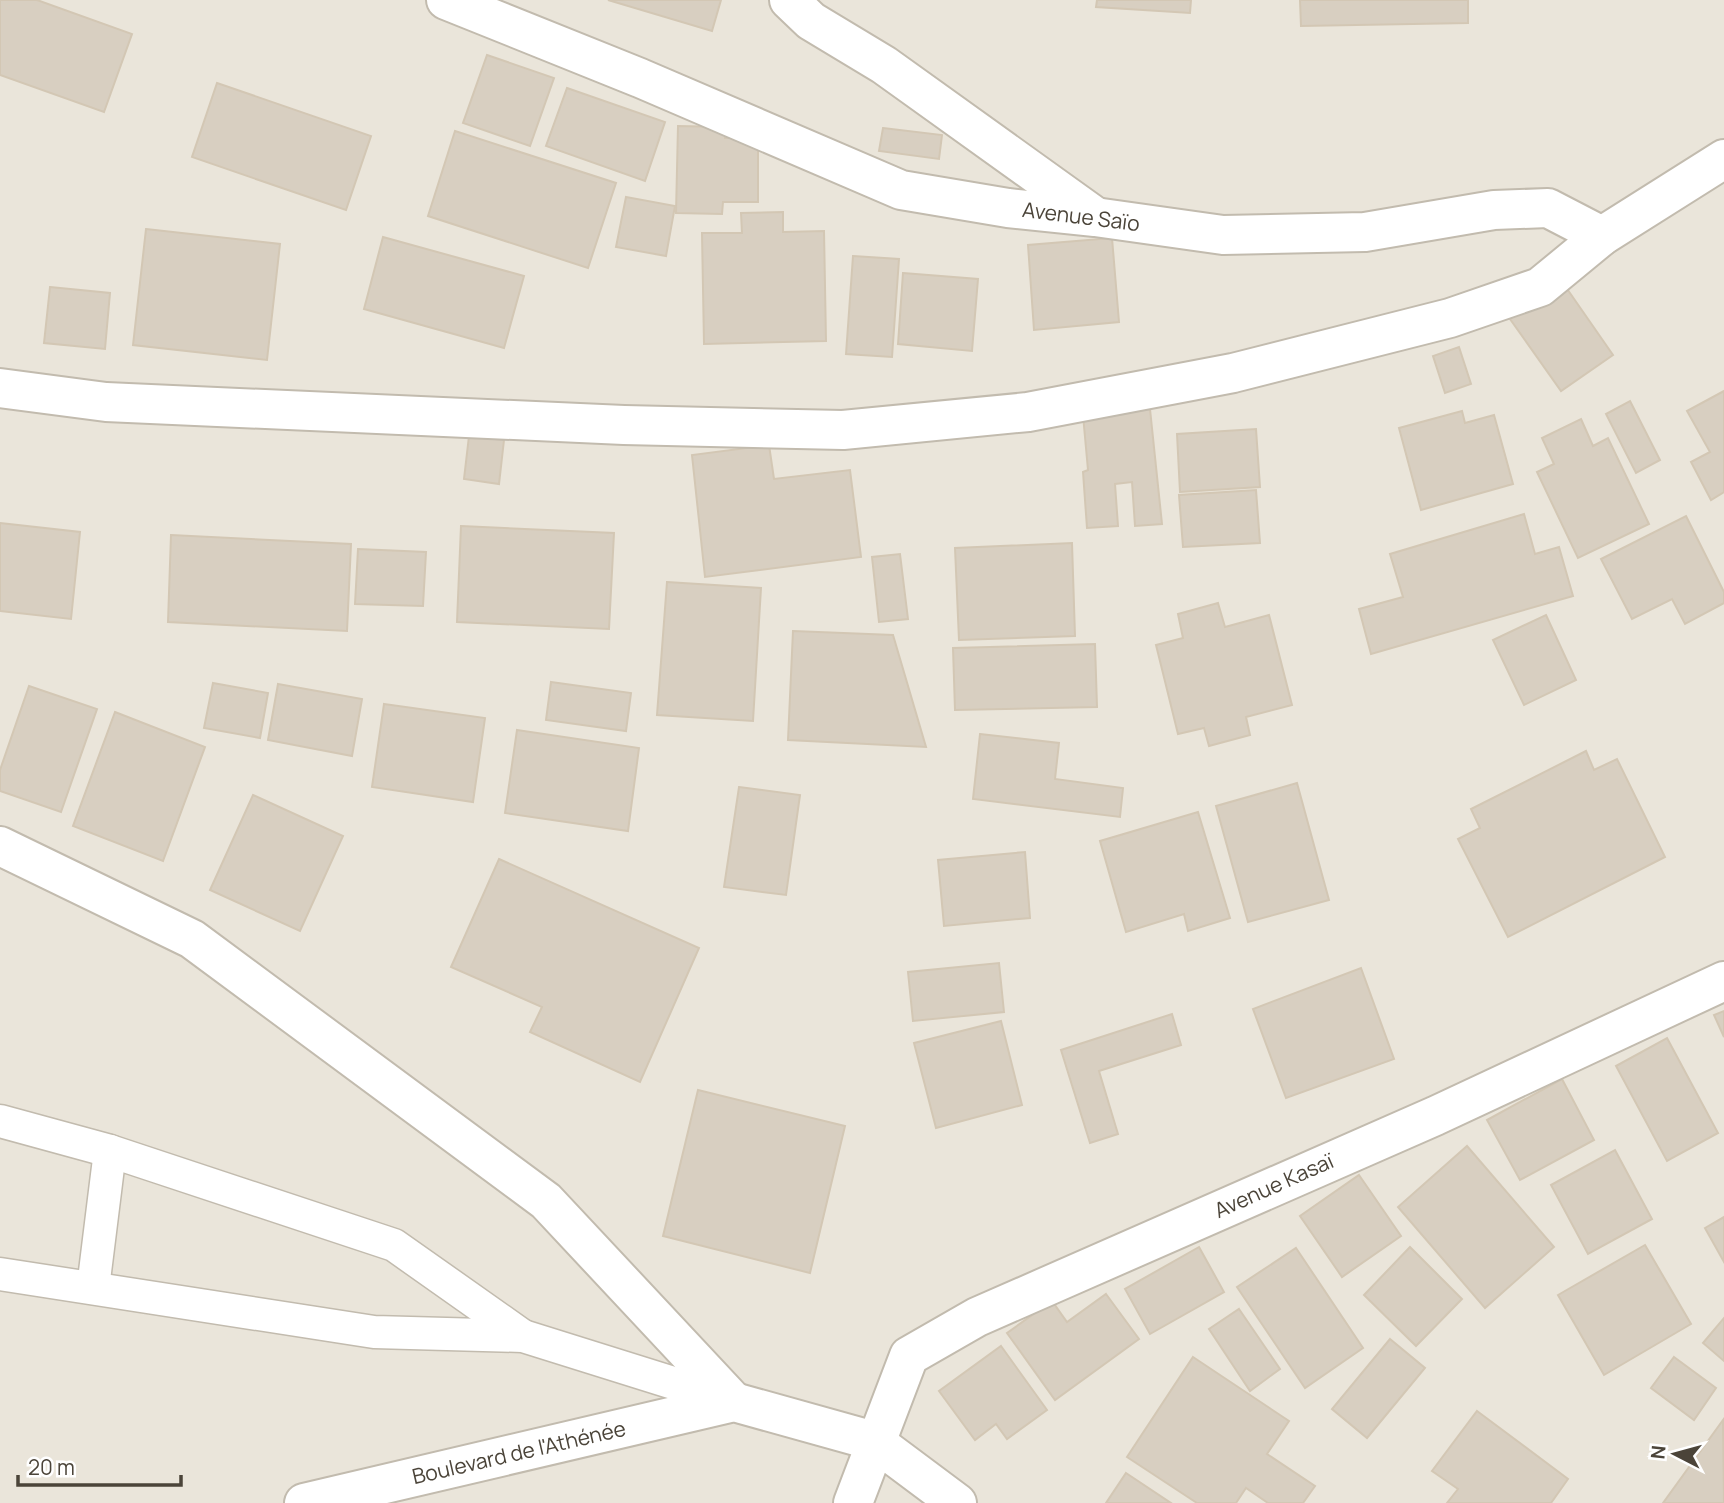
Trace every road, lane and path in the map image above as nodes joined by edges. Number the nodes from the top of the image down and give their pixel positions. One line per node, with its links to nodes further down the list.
1 (446, 0): 4 (street, Avenue Saïo)
2 (789, 0): 4 (street)
3 (1724, 159): 5 (street)
4 (1095, 216): 5 (street, Avenue Saïo)
5 (1602, 236): 6 (street)
6 (0, 388)
7 (0, 846): 14 (street)
8 (1724, 981): 15 (street, Avenue Kasaï)
9 (0, 1121): 10 (lane)
10 (110, 1151): 12 (lane); 13 (lane)
11 (0, 1274): 12 (lane)
12 (93, 1288): 13 (lane)
13 (523, 1336): 14 (lane)
14 (733, 1402): 15 (street); 16 (street, Boulevard de l'Athénée)
15 (874, 1441): 17 (street, Avenue Kasaï); 18 (street)
16 (304, 1503)
17 (853, 1503)
18 (957, 1503)

